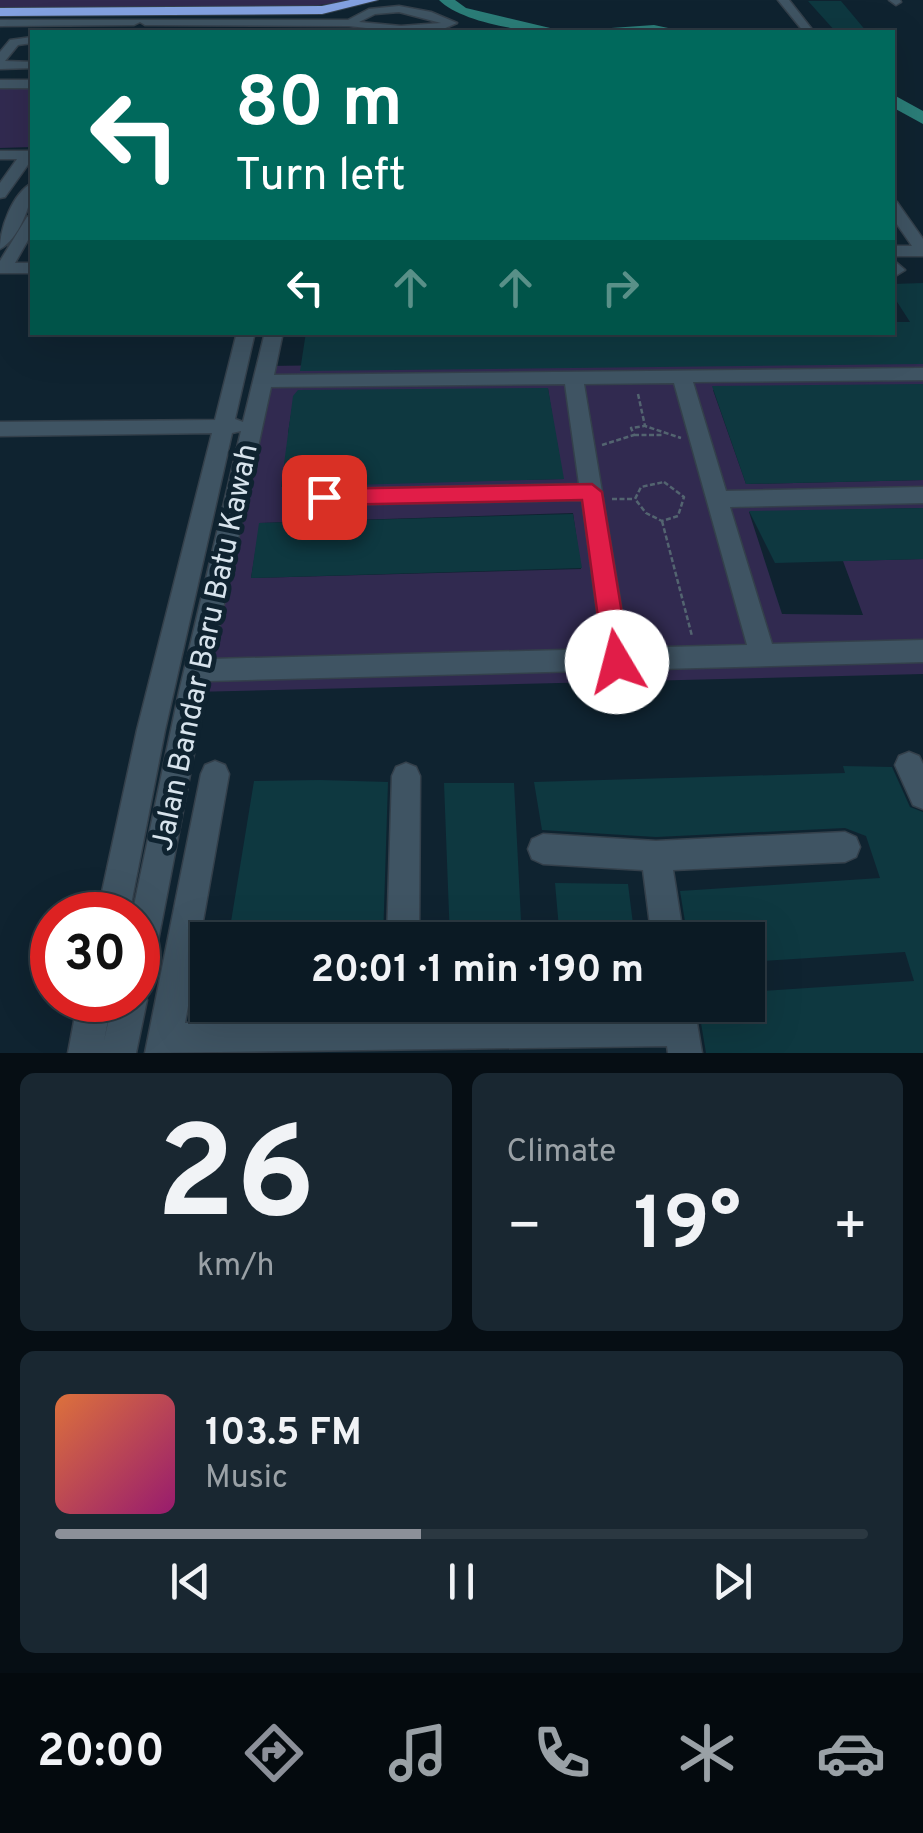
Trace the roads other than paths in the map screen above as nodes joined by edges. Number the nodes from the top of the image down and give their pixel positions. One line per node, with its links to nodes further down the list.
1 (371, 0): 3 (highway)
2 (783, 0): 11 (street)
3 (351, 5): 4 (highway); 10 (street)
4 (297, 10): 6 (highway); 10 (street)
5 (0, 12): 9 (highway)
6 (163, 22): 9 (highway); 10 (street)
7 (0, 23): 9 (street)
8 (350, 23): 8 (street); 10 (street)
9 (129, 25)
10 (320, 28)
11 (807, 30)
12 (30, 41): 13 (street)
13 (3, 59): 14 (street)
14 (30, 64)
15 (0, 84): 16 (street)
16 (30, 84)
17 (0, 155): 18 (street)
18 (30, 155): 21 (street)
19 (895, 187): 24 (street)
20 (30, 192): 26 (street)
21 (0, 194)
22 (895, 209): 25 (street)
23 (30, 223): 26 (street)
24 (923, 228)
25 (923, 251): 27 (street)
26 (7, 252): 28 (street)
27 (895, 252)
28 (30, 267)
29 (246, 335): 36 (street, Jalan Bandar Baru Batu Kawah)
30 (273, 335): 34 (street, Jalan Bandar Baru Batu Kawah)
31 (923, 374): 33 (street)
32 (574, 378): 33 (street); 34 (street); 39 (street)
33 (682, 378): 41 (street)
34 (263, 382): 36 (street, Jalan Bandar Baru Batu Kawah)
35 (0, 429): 36 (street)
36 (236, 433): 37 (street); 45 (street, Jalan Bandar Baru Batu Kawah); 47 (street, Jalan Bandar Baru Batu Kawah)
37 (0, 440)
38 (923, 495): 41 (street)
39 (592, 496): 40 (street); 44 (street)
40 (324, 497)
41 (715, 499): 43 (street)
42 (923, 651): 43 (street)
43 (764, 656): 44 (street)
44 (617, 662): 45 (street)
45 (197, 670): 46 (street, Jalan Bandar Baru Batu Kawah)
46 (184, 729): 47 (street); 56 (street, Jalan Bandar Baru Batu Kawah)
47 (151, 730): 55 (street, Jalan Bandar Baru Batu Kawah)
48 (910, 765): 51 (street)
49 (216, 774): 65 (street)
50 (406, 776): 57 (street)
51 (923, 795)
52 (844, 847): 54 (street)
53 (542, 849): 54 (street)
54 (656, 856): 58 (street)
55 (118, 892)
56 (152, 892)
57 (403, 922)
58 (665, 922)
59 (91, 1022): 66 (street)
60 (125, 1022): 67 (street)
61 (369, 1022): 65 (street)
62 (418, 1022): 64 (street)
63 (681, 1029): 64 (street)
64 (504, 1043)
65 (163, 1047)
66 (84, 1053)
67 (119, 1053)

